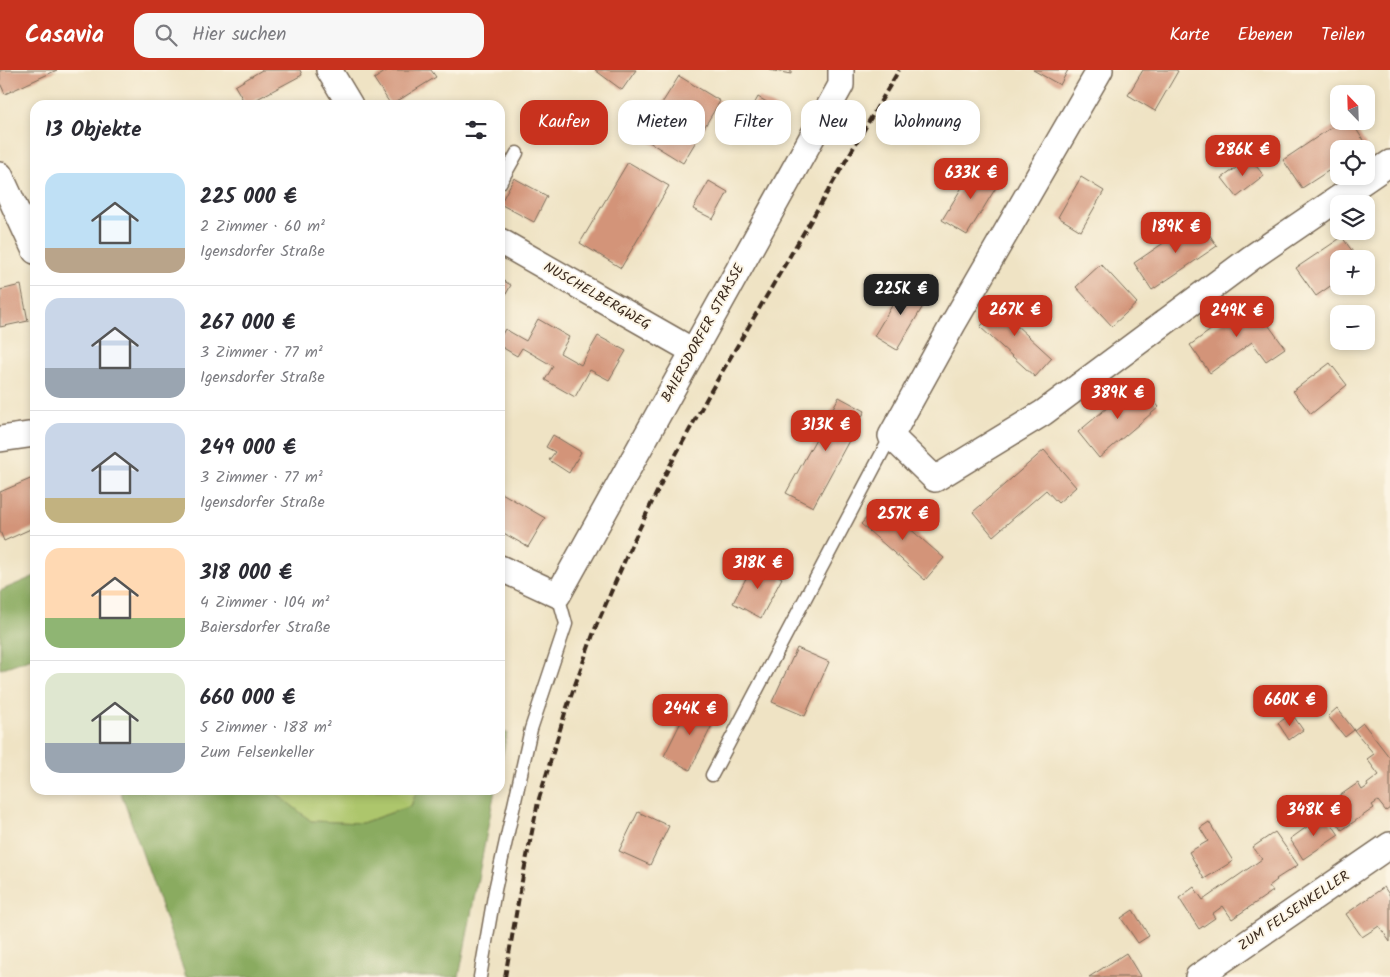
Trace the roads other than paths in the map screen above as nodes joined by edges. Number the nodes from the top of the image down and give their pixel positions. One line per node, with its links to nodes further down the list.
1 (329, 70): 4 (street)
2 (841, 70): 11 (street, BAIERSDORFER STRASSE)
3 (1100, 70): 13 (street)
4 (347, 100)
5 (517, 153): 8 (lane)
6 (1390, 163): 13 (street)
7 (0, 174): 9 (street)
8 (505, 174)
9 (30, 240)
10 (505, 244): 11 (street, NUSCHELBERGWEG)
11 (693, 351): 16 (street, BAIERSDORFER STRASSE)
12 (30, 435): 14 (street)
13 (891, 436): 17 (lane)
14 (0, 439)
15 (505, 570): 16 (street)
16 (558, 594): 19 (lane)
17 (712, 775)
18 (1390, 845): 20 (street, ZUM FELSENKELLER)
19 (480, 977)
20 (1198, 977)

